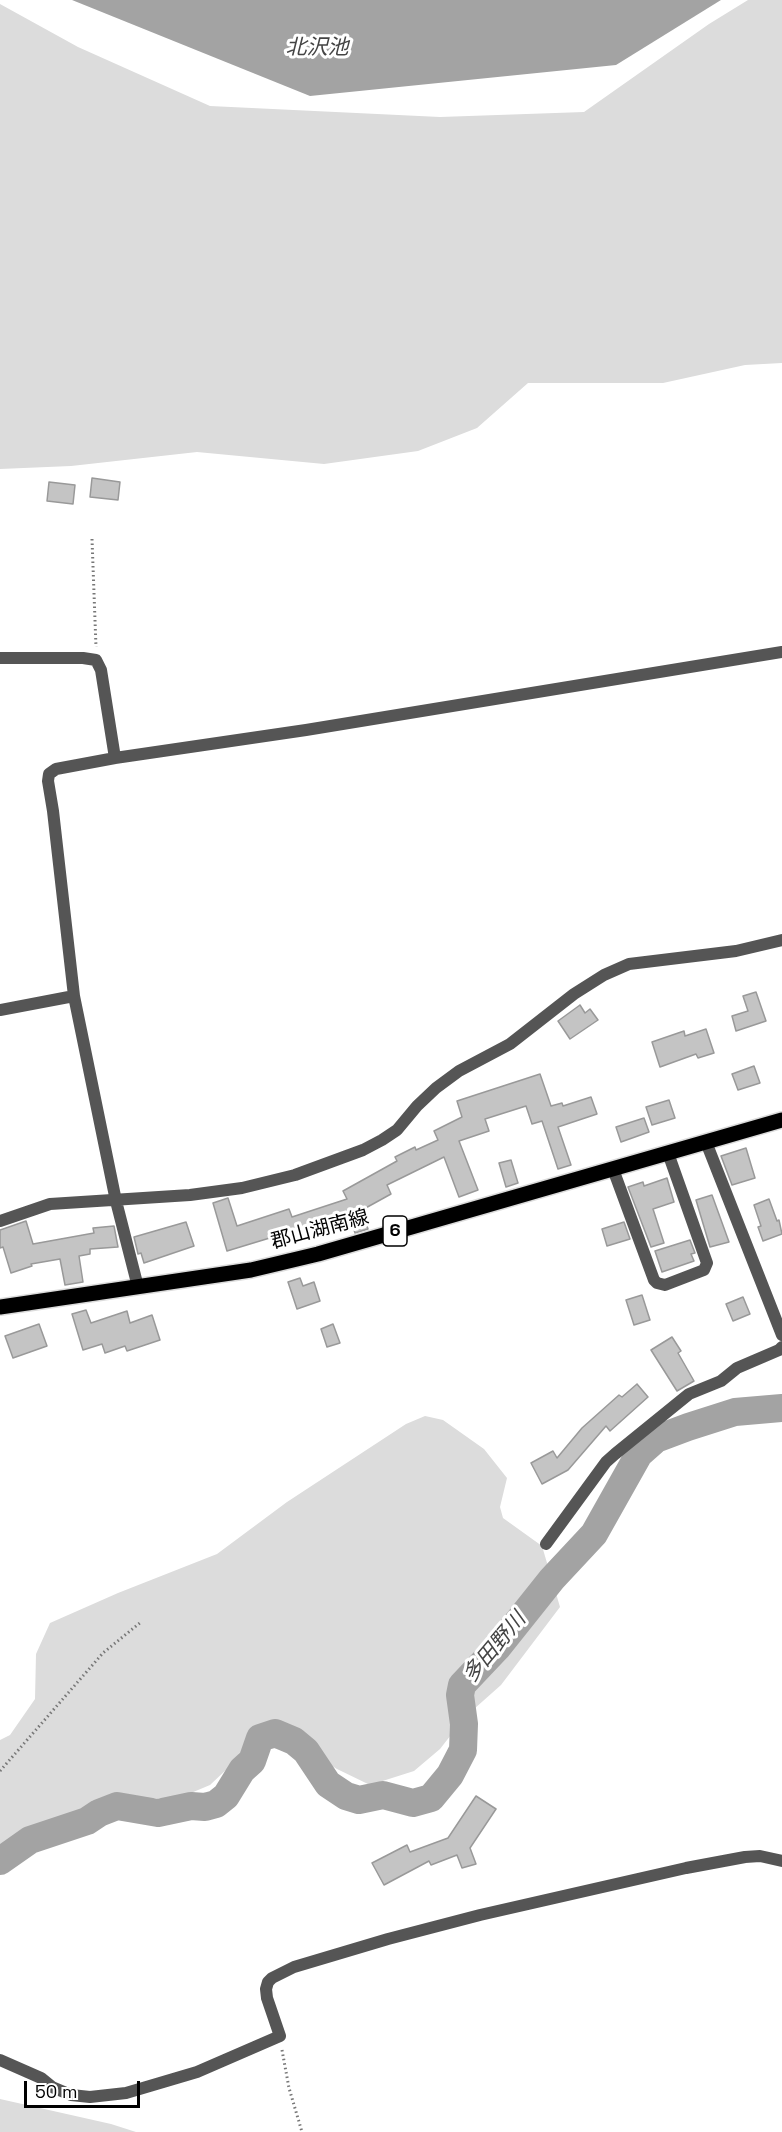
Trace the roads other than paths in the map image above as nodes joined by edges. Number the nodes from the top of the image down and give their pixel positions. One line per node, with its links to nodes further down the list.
1 (782, 652): 3 (street)
2 (0, 658): 3 (street)
3 (115, 759): 5 (street)
4 (782, 940): 11 (street)
5 (74, 996): 6 (street); 11 (street)
6 (0, 1010)
7 (782, 1120): 8 (main road, 郡山湖南線 / 6)
8 (706, 1142): 9 (main road, 郡山湖南線 / 6); 15 (street)
9 (668, 1153): 10 (main road, 郡山湖南線 / 6); 10 (street)
10 (612, 1169): 13 (main road, 郡山湖南線 / 6)
11 (116, 1201): 12 (street); 13 (street)
12 (0, 1221)
13 (138, 1287): 14 (main road, 郡山湖南線 / 6)
14 (0, 1307)
15 (782, 1335)
16 (782, 1347): 17 (street)
17 (546, 1544)
18 (782, 1861): 19 (street)
19 (0, 2060)

